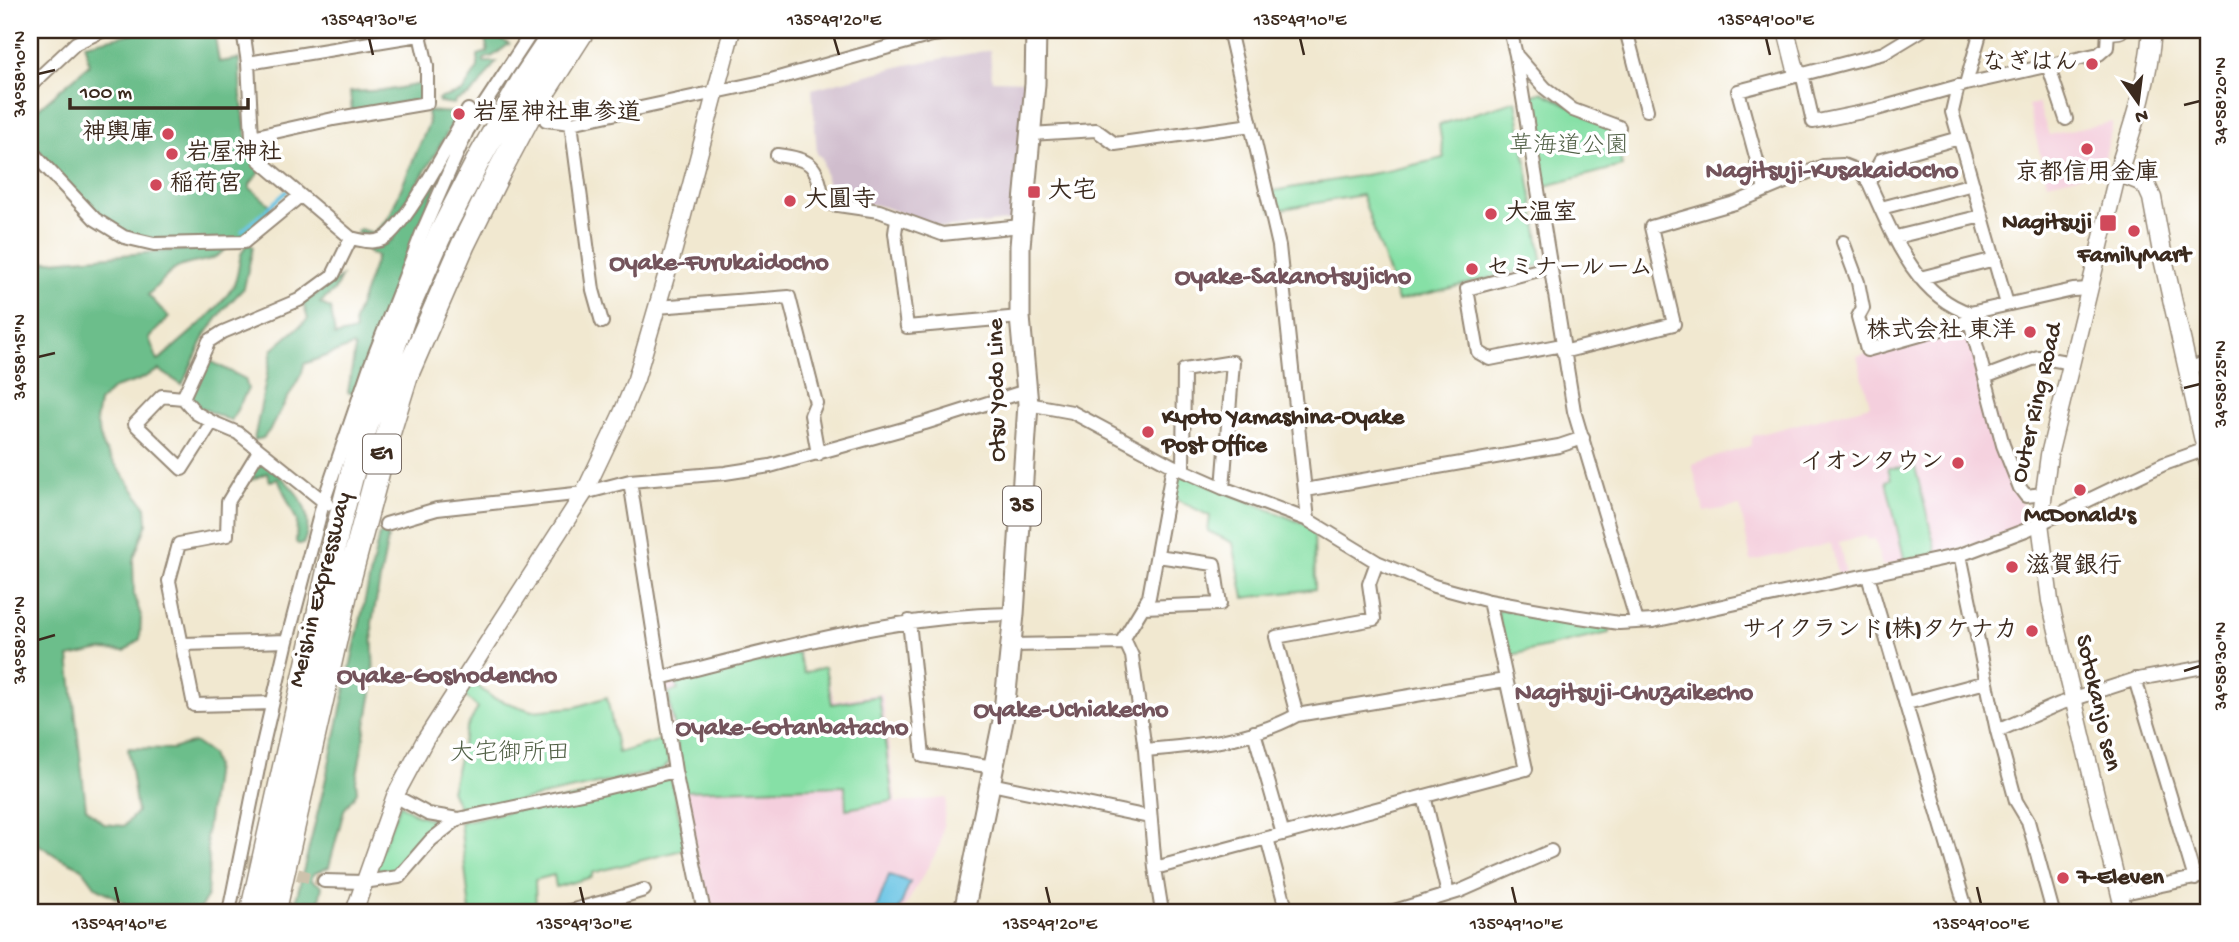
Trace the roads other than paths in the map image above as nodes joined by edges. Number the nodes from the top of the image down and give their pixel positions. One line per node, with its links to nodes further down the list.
1 (104, 30): 24 (street)
2 (243, 30): 20 (street)
3 (533, 30): 26 (street)
4 (557, 30): 126 (highway, Meishin Expressway / E1)
5 (583, 30): 127 (highway, Meishin Expressway / E1)
6 (732, 30): 25 (street)
7 (972, 30): 25 (street)
8 (1025, 30): 9 (street)
9 (1036, 30): 33 (main road, Otsu Yodo Line / 35)
10 (1228, 30): 31 (street)
11 (1510, 30): 19 (street)
12 (1626, 30): 27 (street)
13 (1786, 30): 22 (street)
14 (1922, 30): 22 (street)
15 (1981, 30): 23 (street)
16 (2113, 30): 21 (street)
17 (2152, 30): 38 (main road, Outer Ring Road)
18 (419, 32): 20 (street); 35 (street)
19 (1516, 55): 32 (street); 51 (street)
20 (248, 63): 35 (street)
21 (2048, 65): 23 (street); 28 (street)
22 (1800, 74): 23 (street); 41 (street)
23 (1962, 85): 36 (street)
24 (30, 86)
25 (714, 93): 30 (street); 55 (street)
26 (474, 110): 48 (street); 77 (street)
27 (1647, 110)
28 (2066, 119)
29 (546, 120): 30 (street)
30 (571, 123): 58 (street)
31 (1251, 125): 33 (street); 74 (street)
32 (1619, 127)
33 (1030, 134): 46 (main road, Otsu Yodo Line / 35)
34 (30, 136): 42 (street)
35 (252, 137): 42 (street)
36 (1959, 138): 39 (street); 40 (street)
37 (777, 155): 45 (street)
38 (2118, 172): 53 (street, Outer Ring Road); 62 (main road)
39 (1869, 183): 41 (street); 43 (street)
40 (1973, 184): 43 (street); 44 (street)
41 (1765, 190): 59 (street)
42 (300, 196): 48 (street)
43 (1881, 208): 47 (street)
44 (1982, 216): 47 (street); 50 (street)
45 (897, 219): 46 (street); 56 (street)
46 (1021, 226): 56 (main road, Otsu Yodo Line / 35)
47 (1896, 237): 52 (street)
48 (351, 238): 65 (street)
49 (1843, 242): 57 (street)
50 (1995, 259): 52 (street); 54 (street)
51 (1550, 267): 59 (street); 59 (street)
52 (1920, 278): 57 (street)
53 (2089, 289): 54 (street); 61 (street, Outer Ring Road)
54 (2007, 304): 57 (street)
55 (657, 307): 69 (street); 75 (street)
56 (1020, 317): 64 (main road, Otsu Yodo Line / 35)
57 (1970, 317): 63 (street)
58 (602, 322)
59 (1562, 349): 67 (street)
60 (2209, 362): 62 (street)
61 (2072, 363): 63 (street); 76 (street, Outer Ring Road)
62 (2189, 368): 70 (main road)
63 (1985, 377): 76 (street)
64 (1027, 397): 69 (street); 71 (street); 87 (main road, Otsu Yodo Line / 35)
65 (183, 398): 66 (street); 66 (street)
66 (212, 422): 68 (street)
67 (1583, 438): 74 (street); 89 (street)
68 (260, 451): 77 (street); 92 (street)
69 (818, 454): 72 (street)
70 (2208, 454): 79 (street)
71 (1178, 468): 73 (street); 73 (street); 82 (street)
72 (630, 481): 75 (street); 95 (street)
73 (1223, 488): 78 (street)
74 (1305, 490): 78 (street)
75 (584, 493): 80 (street); 108 (street)
76 (2043, 494): 79 (street, Outer Ring Road)
77 (325, 504): 90 (street)
78 (1308, 520): 83 (street)
79 (2040, 523): 81 (street); 99 (street, Sotokanjo sen)
80 (386, 524)
81 (1960, 555): 84 (street); 98 (street)
82 (1157, 556): 86 (street); 86 (street)
83 (1377, 562): 85 (street); 102 (street)
84 (1868, 576): 89 (street); 101 (street)
85 (1489, 601): 89 (street); 97 (street)
86 (1144, 607): 91 (street)
87 (1014, 614): 88 (street); 93 (main road, Otsu Yodo Line / 35)
88 (909, 621): 95 (street); 107 (street)
89 (1637, 622)
90 (287, 641): 92 (street); 100 (street)
91 (1121, 643): 93 (street); 105 (street)
92 (183, 644): 100 (street)
93 (1012, 645): 107 (main road, Otsu Yodo Line / 35)
94 (2209, 666): 96 (street)
95 (660, 678): 106 (street)
96 (2136, 679): 99 (street); 117 (street)
97 (1505, 680): 102 (street); 109 (street)
98 (1986, 682): 101 (street); 103 (street)
99 (2072, 699): 103 (street); 122 (street, Sotokanjo sen)
100 (272, 703): 125 (street)
101 (1907, 703): 135 (street)
102 (1297, 715): 104 (street)
103 (1997, 731): 136 (street)
104 (1254, 732): 105 (street); 112 (street)
105 (1144, 750): 110 (street)
106 (674, 771): 111 (street); 124 (street)
107 (992, 775): 110 (street); 131 (main road, Otsu Yodo Line / 35)
108 (395, 796): 111 (street); 119 (street)
109 (1424, 796): 112 (street); 121 (street)
110 (1149, 817): 115 (street)
111 (458, 820): 119 (street)
112 (1283, 834): 113 (street)
113 (1266, 838): 115 (street); 133 (street)
114 (1551, 851): 121 (street)
115 (1155, 868): 132 (street)
116 (2209, 875): 117 (street)
117 (2195, 879): 122 (street)
118 (324, 881): 119 (street)
119 (363, 882): 128 (street)
120 (644, 890): 123 (street)
121 (1448, 894): 134 (street)
122 (2119, 894): 137 (street, Sotokanjo sen)
123 (618, 898): 129 (street); 130 (street)
124 (702, 911)
125 (229, 912)
126 (252, 912)
127 (274, 912)
128 (354, 912)
129 (566, 912)
130 (622, 912)
131 (964, 912)
132 (1163, 912)
133 (1287, 912)
134 (1391, 912)
135 (1967, 912)
136 (2053, 912)
137 (2124, 912)

